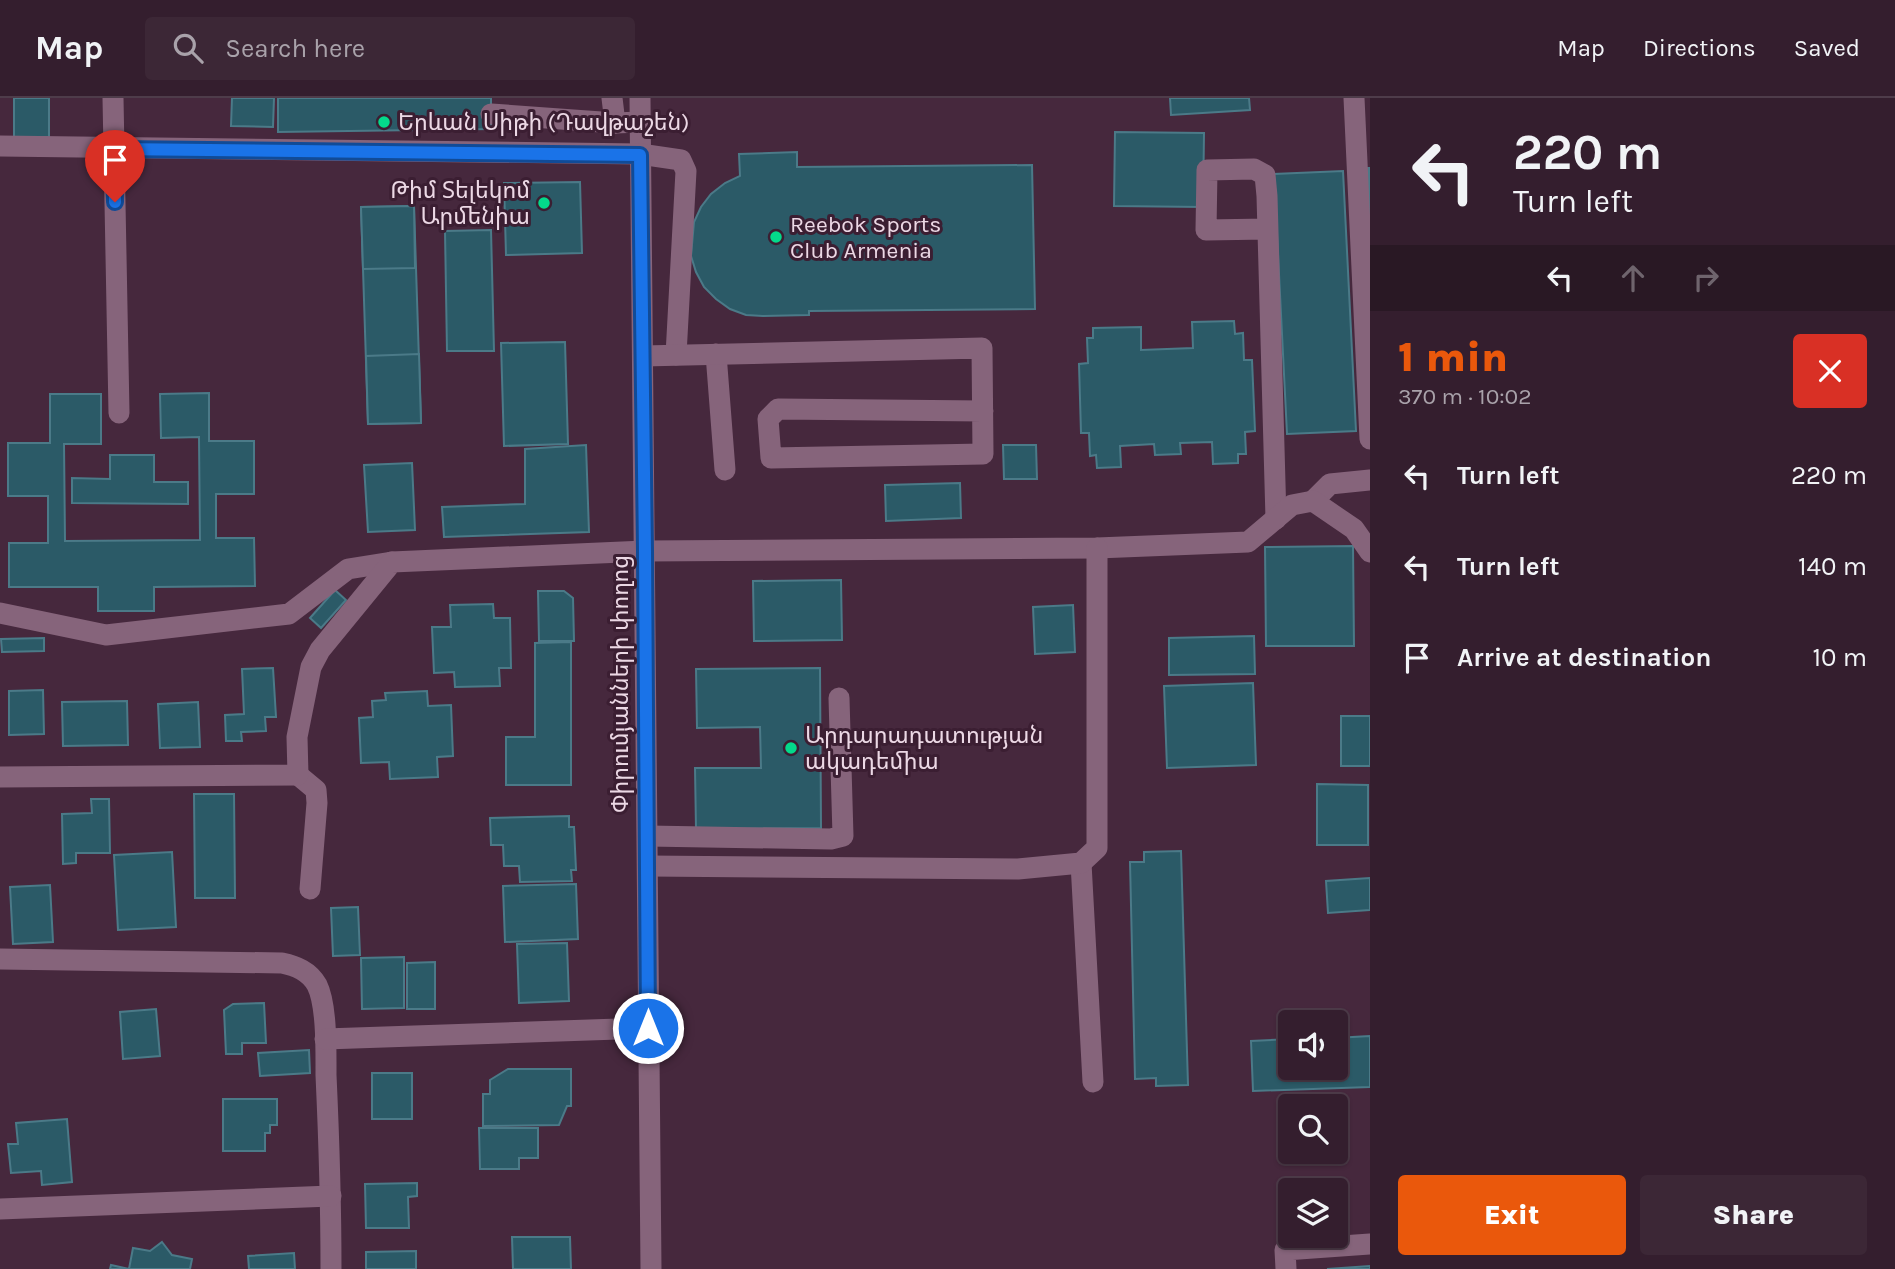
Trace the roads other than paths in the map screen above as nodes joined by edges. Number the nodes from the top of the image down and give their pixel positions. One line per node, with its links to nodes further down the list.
1 (113, 98): 9 (street)
2 (612, 98): 6 (street)
3 (640, 98): 7 (street, Փիրումյանների փողոց)
4 (1354, 98): 17 (street)
5 (491, 114): 6 (street)
6 (615, 122): 7 (street)
7 (639, 122): 10 (street, Փիրումյանների փողոց)
8 (0, 146): 9 (street)
9 (114, 149): 10 (street); 16 (street)
10 (640, 155): 13 (street); 14 (street, Փիրումյանների փողոց)
11 (1267, 229): 21 (street)
12 (716, 354): 13 (street); 15 (street); 18 (street)
13 (676, 355): 14 (street)
14 (642, 356): 23 (street, Փիրումյանների փողոց)
15 (983, 411): 15 (street)
16 (119, 413)
17 (1370, 439)
18 (725, 470)
19 (1370, 480): 20 (street)
20 (1313, 501): 21 (street); 24 (street)
21 (1276, 519): 22 (street)
22 (1097, 548): 23 (street); 31 (street)
23 (645, 551): 25 (street); 30 (street, Փիրումյանների փողոց)
24 (1370, 552)
25 (392, 562): 26 (street); 28 (street)
26 (0, 613)
27 (839, 698): 30 (street)
28 (298, 775): 29 (street); 33 (street)
29 (0, 777)
30 (648, 836): 32 (street, Փիրումյանների փողոց)
31 (1081, 863): 32 (street); 37 (street)
32 (648, 866): 35 (street, Փիրումյանների փողոց)
33 (310, 889)
34 (0, 959): 36 (street)
35 (648, 1028): 36 (street); 42 (street, Փիրումյանների փողոց)
36 (325, 1039): 38 (street)
37 (1093, 1082)
38 (331, 1196): 39 (street); 41 (street)
39 (0, 1209)
40 (1370, 1244): 43 (street)
41 (331, 1269)
42 (651, 1269)
43 (1286, 1269)

